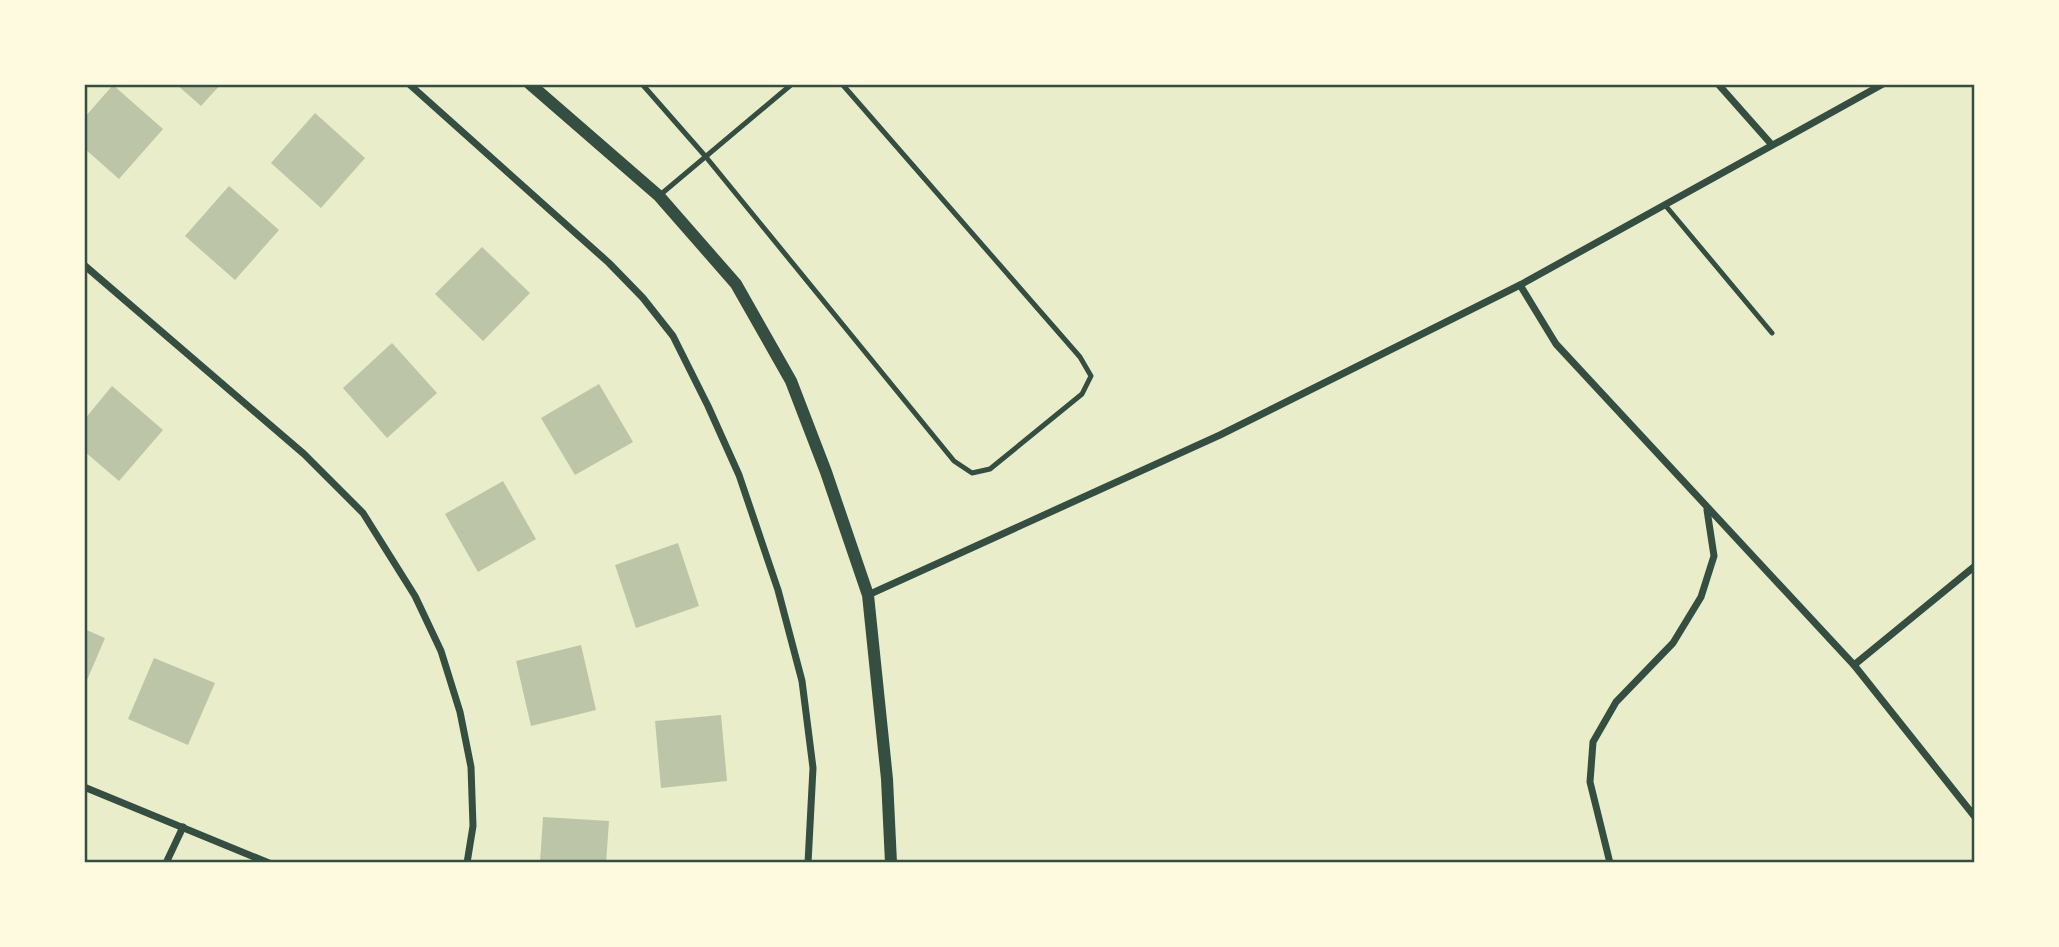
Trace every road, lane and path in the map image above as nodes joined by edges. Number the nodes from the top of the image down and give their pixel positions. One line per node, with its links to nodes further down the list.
1 (409, 84): 25 (street)
2 (530, 84): 10 (street)
3 (642, 84): 9 (lane)
4 (792, 84): 9 (lane)
5 (842, 84): 9 (lane)
6 (1718, 84): 8 (street)
7 (1883, 84): 8 (street)
8 (1772, 145): 11 (street)
9 (706, 157): 10 (lane)
10 (659, 196): 17 (street)
11 (1665, 205): 13 (street); 14 (lane)
12 (84, 265): 24 (street)
13 (1520, 285): 15 (street); 17 (street)
14 (1772, 333)
15 (1707, 510): 18 (street); 27 (street)
16 (1975, 566): 18 (street)
17 (868, 596): 26 (street)
18 (1854, 665): 20 (street)
19 (84, 787): 21 (street)
20 (1975, 817)
21 (183, 827): 22 (street); 23 (street)
22 (166, 863)
23 (269, 863)
24 (467, 863)
25 (808, 863)
26 (891, 863)
27 (1610, 863)

